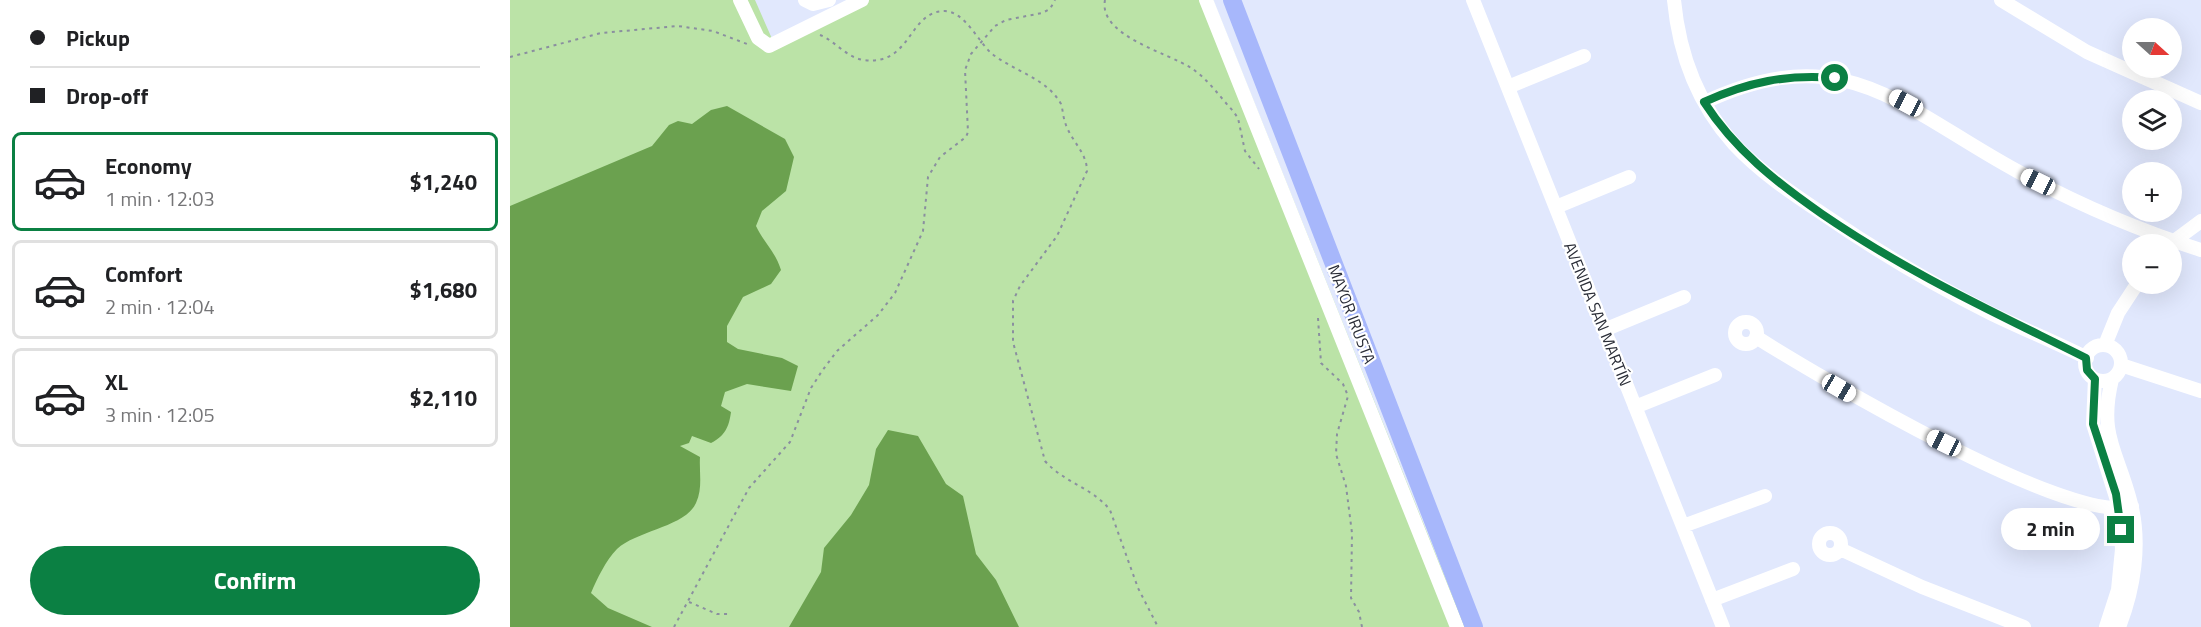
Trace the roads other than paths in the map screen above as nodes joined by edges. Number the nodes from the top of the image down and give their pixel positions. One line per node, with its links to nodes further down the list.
1 (740, 0): 3 (street)
2 (829, 0): 9 (street)
3 (862, 0)
4 (1206, 0): 39 (street)
5 (1232, 0): 40 (main road, MAYOR IRUSTA)
6 (1473, 0): 11 (street, AVENIDA SAN MARTÍN)
7 (1674, 0): 12 (street)
8 (2001, 0): 13 (street)
9 (809, 2)
10 (1584, 56): 11 (street)
11 (1508, 87): 15 (street, AVENIDA SAN MARTÍN)
12 (1704, 102): 17 (street); 26 (street)
13 (2201, 104)
14 (1629, 177): 15 (street)
15 (1556, 207): 23 (street, AVENIDA SAN MARTÍN)
16 (2201, 221): 18 (street)
17 (2152, 234)
18 (2182, 235)
19 (2182, 245): 20 (street)
20 (2201, 250)
21 (2131, 294): 25 (street)
22 (1684, 297): 23 (street)
23 (1604, 330): 32 (street, AVENIDA SAN MARTÍN)
24 (1756, 337): 34 (street)
25 (2105, 345): 26 (street); 27 (street)
26 (2086, 358): 29 (street)
27 (2121, 365): 30 (street); 31 (street)
28 (1715, 375): 32 (street)
29 (2095, 379): 30 (street); 34 (street)
30 (2112, 379): 34 (street)
31 (2201, 391)
32 (1635, 407): 35 (street, AVENIDA SAN MARTÍN)
33 (1765, 496): 35 (street)
34 (2126, 508): 43 (street); 44 (street)
35 (1683, 526): 38 (street, AVENIDA SAN MARTÍN)
36 (1840, 549): 42 (street)
37 (1792, 570): 38 (street)
38 (1712, 600): 41 (street, AVENIDA SAN MARTÍN)
39 (1457, 627)
40 (1474, 627)
41 (1723, 627)
42 (2024, 627)
43 (2106, 627)
44 (2119, 627)

